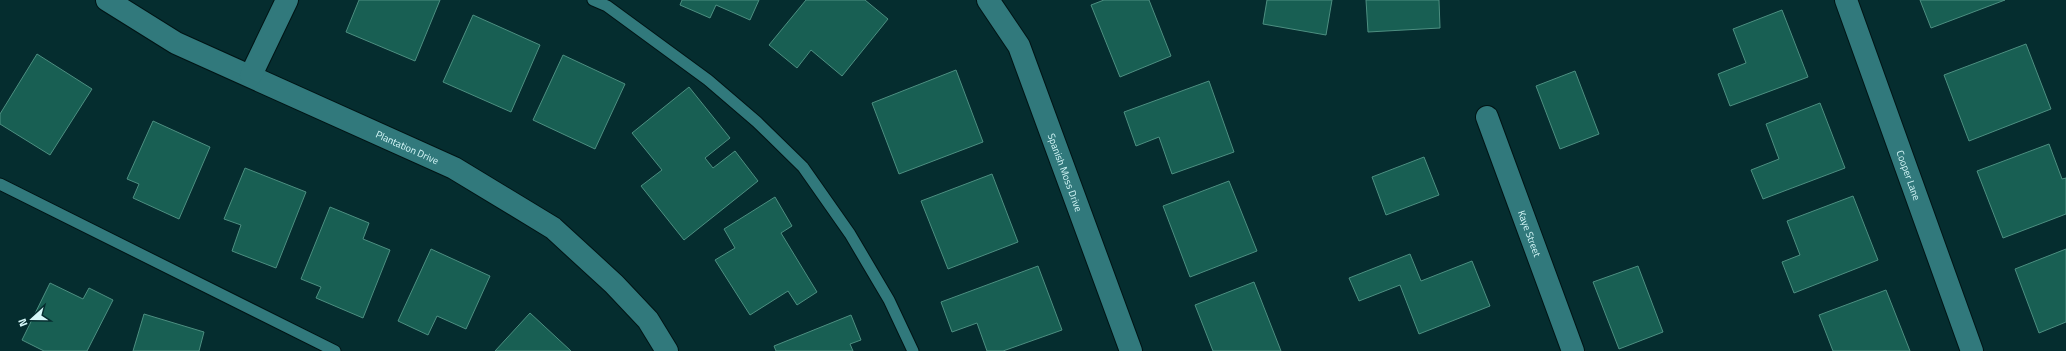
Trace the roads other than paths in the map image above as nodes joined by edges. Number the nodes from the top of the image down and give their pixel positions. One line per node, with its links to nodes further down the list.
1 (107, 0): 6 (street, Plantation Drive)
2 (287, 0): 6 (street)
3 (593, 0): 11 (lane)
4 (988, 0): 12 (street, Spanish Moss Drive)
5 (1846, 0): 14 (street, Cooper Lane)
6 (251, 76): 10 (street, Plantation Drive)
7 (1487, 117): 13 (street, Kaye Street)
8 (0, 184): 9 (lane)
9 (335, 351)
10 (667, 351)
11 (913, 351)
12 (1131, 351)
13 (1573, 351)
14 (1972, 351)

